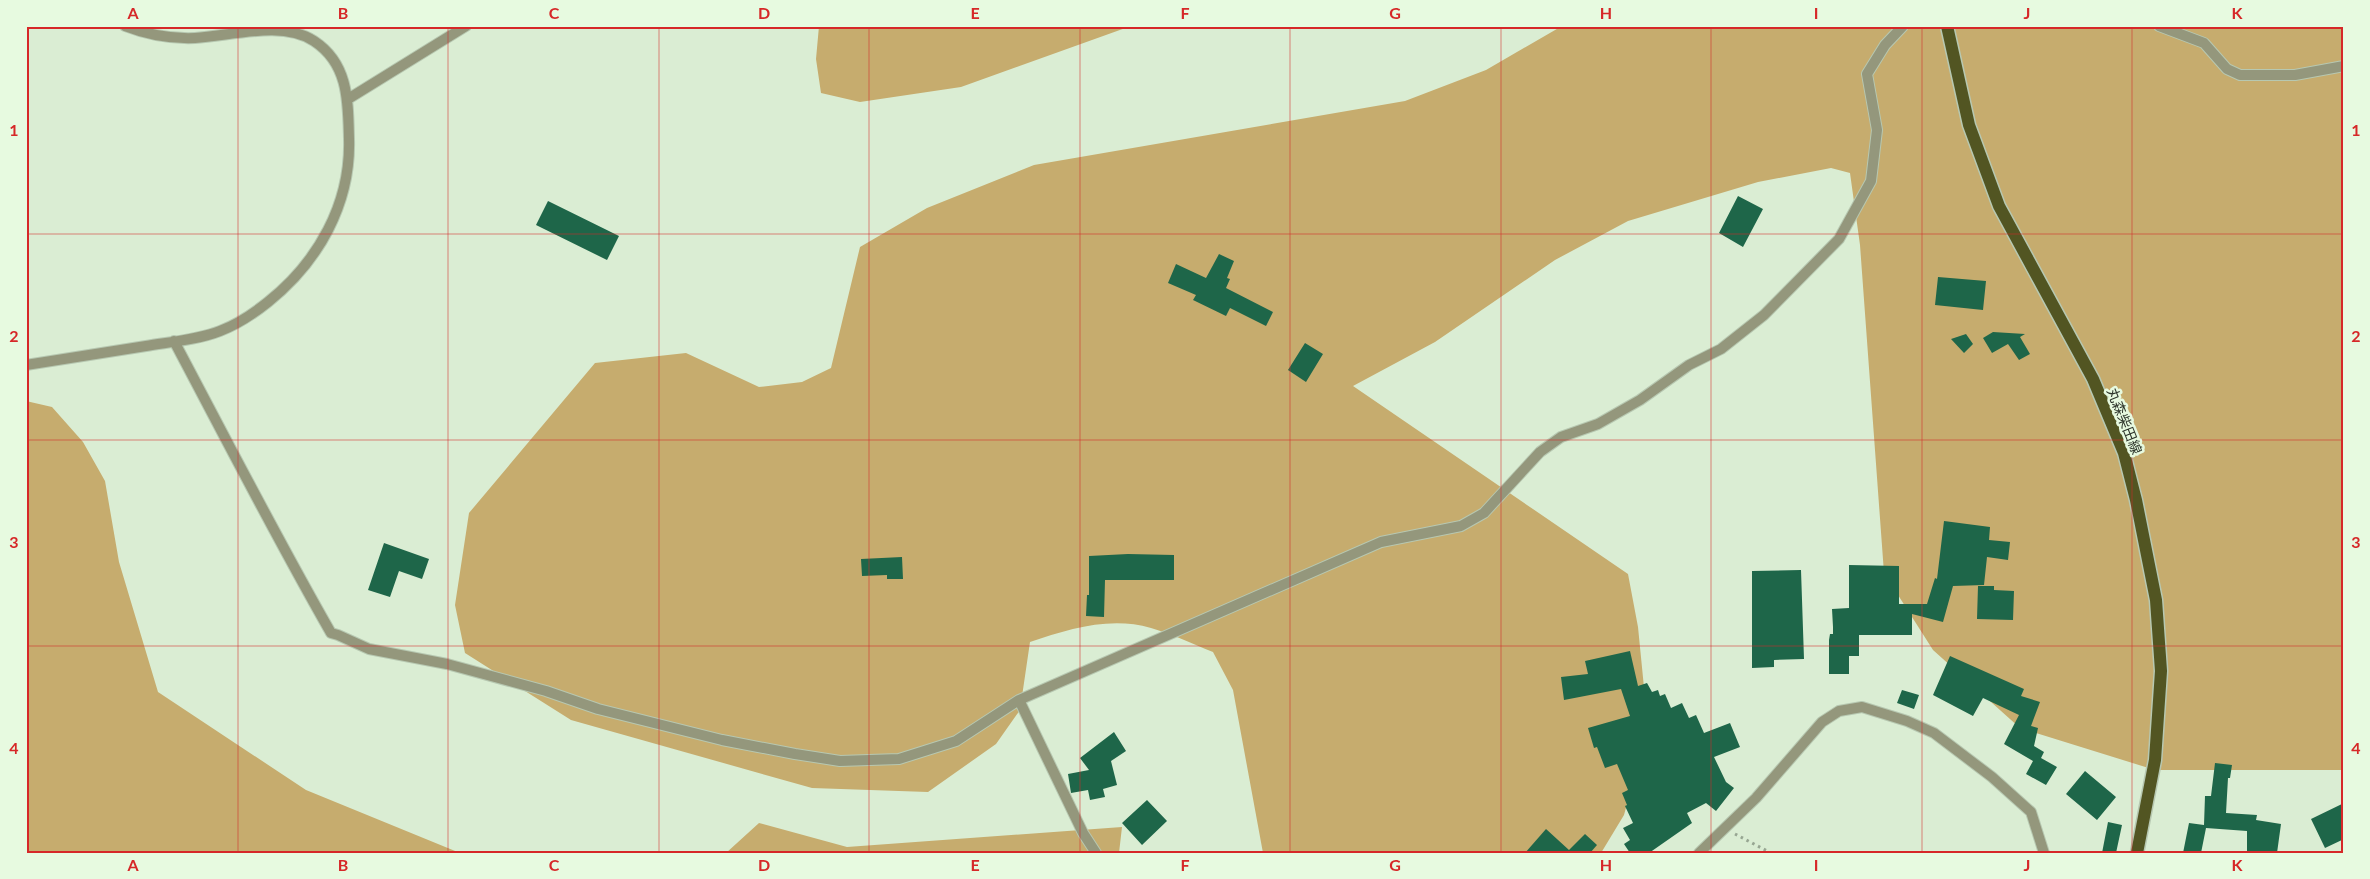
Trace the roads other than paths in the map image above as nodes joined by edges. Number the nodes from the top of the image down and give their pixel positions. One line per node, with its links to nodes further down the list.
1 (125, 26): 7 (street)
2 (466, 26): 7 (street)
3 (1903, 26): 10 (street)
4 (1947, 26): 14 (main road, 丸森柴田線)
5 (2159, 26): 6 (street)
6 (2344, 66)
7 (348, 99): 8 (street)
8 (174, 341): 9 (street); 10 (street)
9 (26, 365)
10 (1019, 700): 11 (street)
11 (1096, 853)
12 (1699, 853): 13 (street)
13 (2044, 853)
14 (2137, 853)

